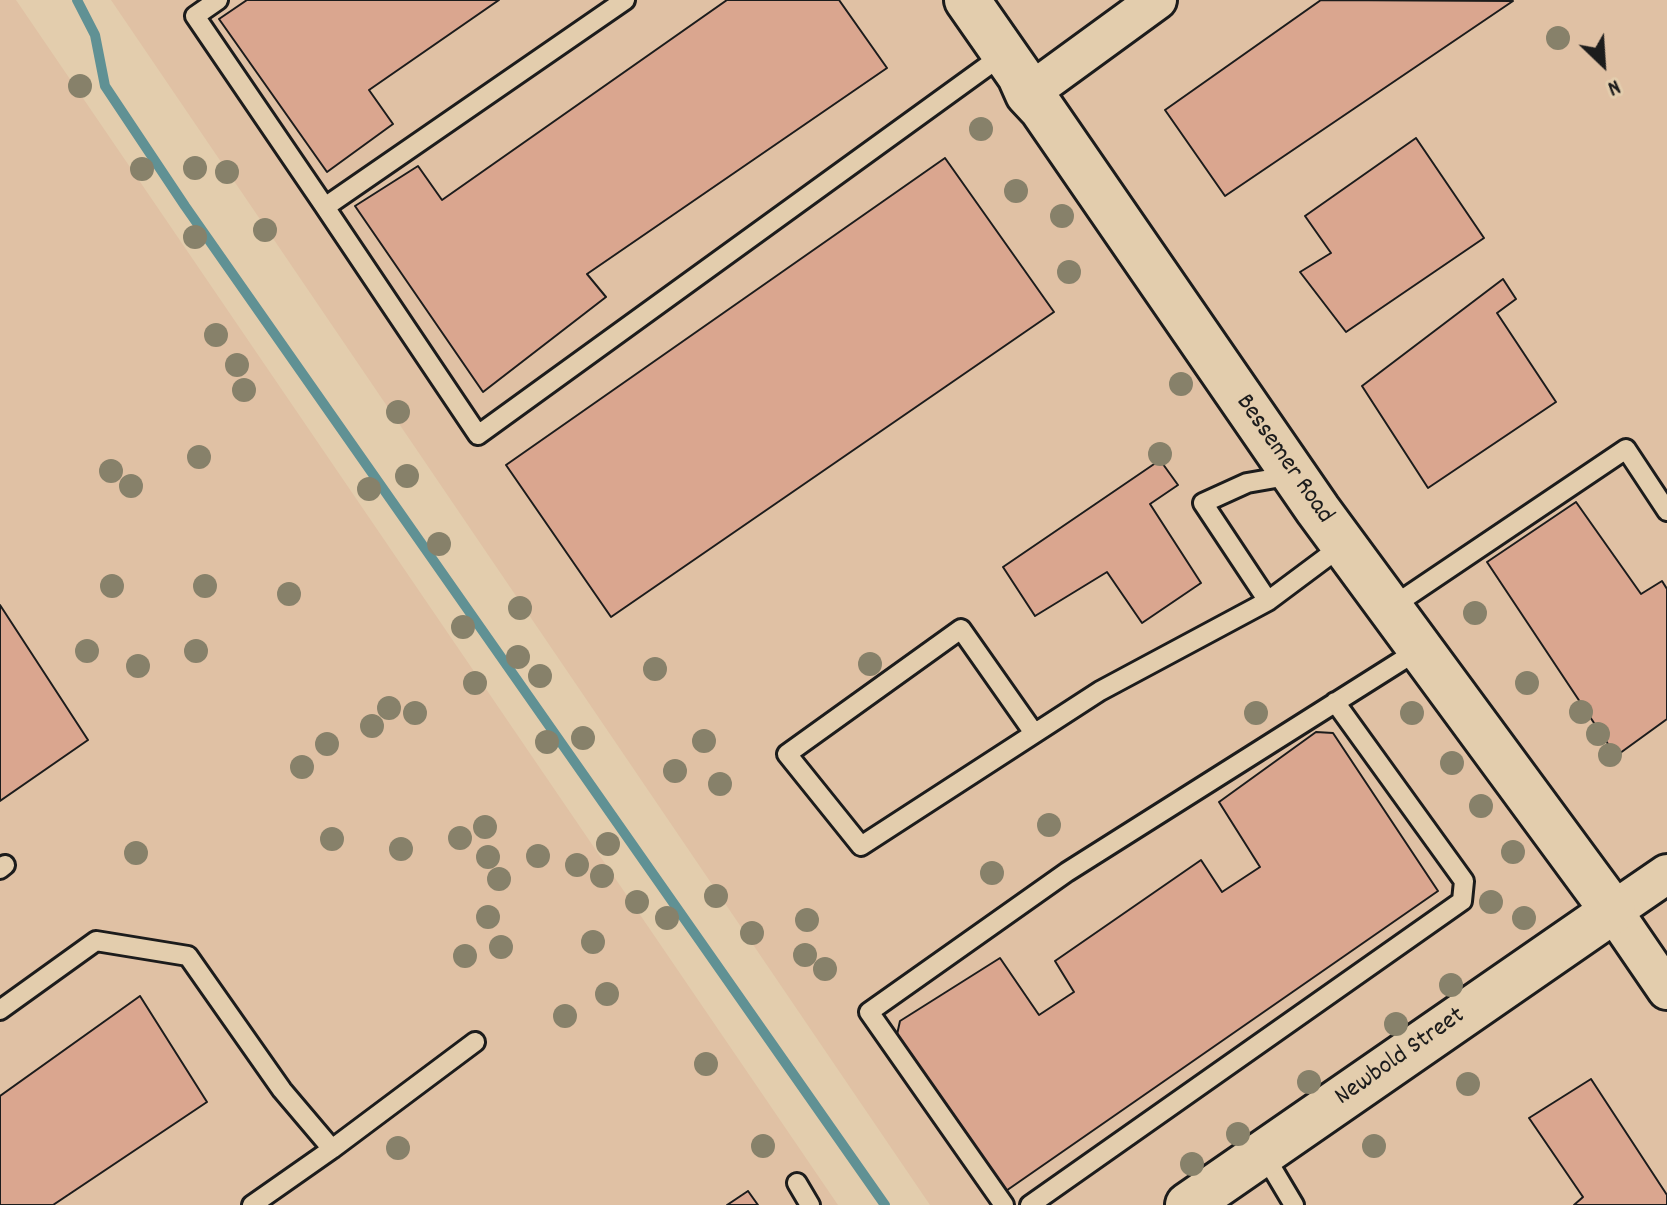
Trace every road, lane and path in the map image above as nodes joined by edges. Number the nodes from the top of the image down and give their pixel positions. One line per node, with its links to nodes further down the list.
1 (218, 0): 7 (lane)
2 (625, 0): 7 (lane)
3 (1157, 0): 6 (street)
4 (973, 2): 5 (street, Bessemer Road)
5 (1004, 54): 6 (street, Bessemer Road); 7 (lane)
6 (1028, 94): 8 (street, Bessemer Road)
7 (325, 207)
8 (1293, 475): 10 (street, Bessemer Road); 11 (lane)
9 (1667, 511): 12 (lane)
10 (1343, 545): 11 (lane); 12 (street, Bessemer Road)
11 (1268, 601): 15 (lane)
12 (1390, 608): 13 (street, Bessemer Road)
13 (1420, 649): 14 (lane); 17 (street, Bessemer Road)
14 (1335, 702): 26 (lane); 27 (lane)
15 (1034, 733): 15 (lane)
16 (1667, 874): 17 (street)
17 (1613, 911): 18 (street); 22 (street, Newbold Street)
18 (1667, 990)
19 (0, 1010): 21 (lane)
20 (475, 1042): 21 (lane)
21 (332, 1149): 24 (lane)
22 (1263, 1153): 28 (street, Newbold Street); 29 (lane)
23 (797, 1183): 25 (lane)
24 (252, 1205)
25 (810, 1205)
26 (1004, 1205)
27 (1030, 1205)
28 (1188, 1205)
29 (1294, 1205)

